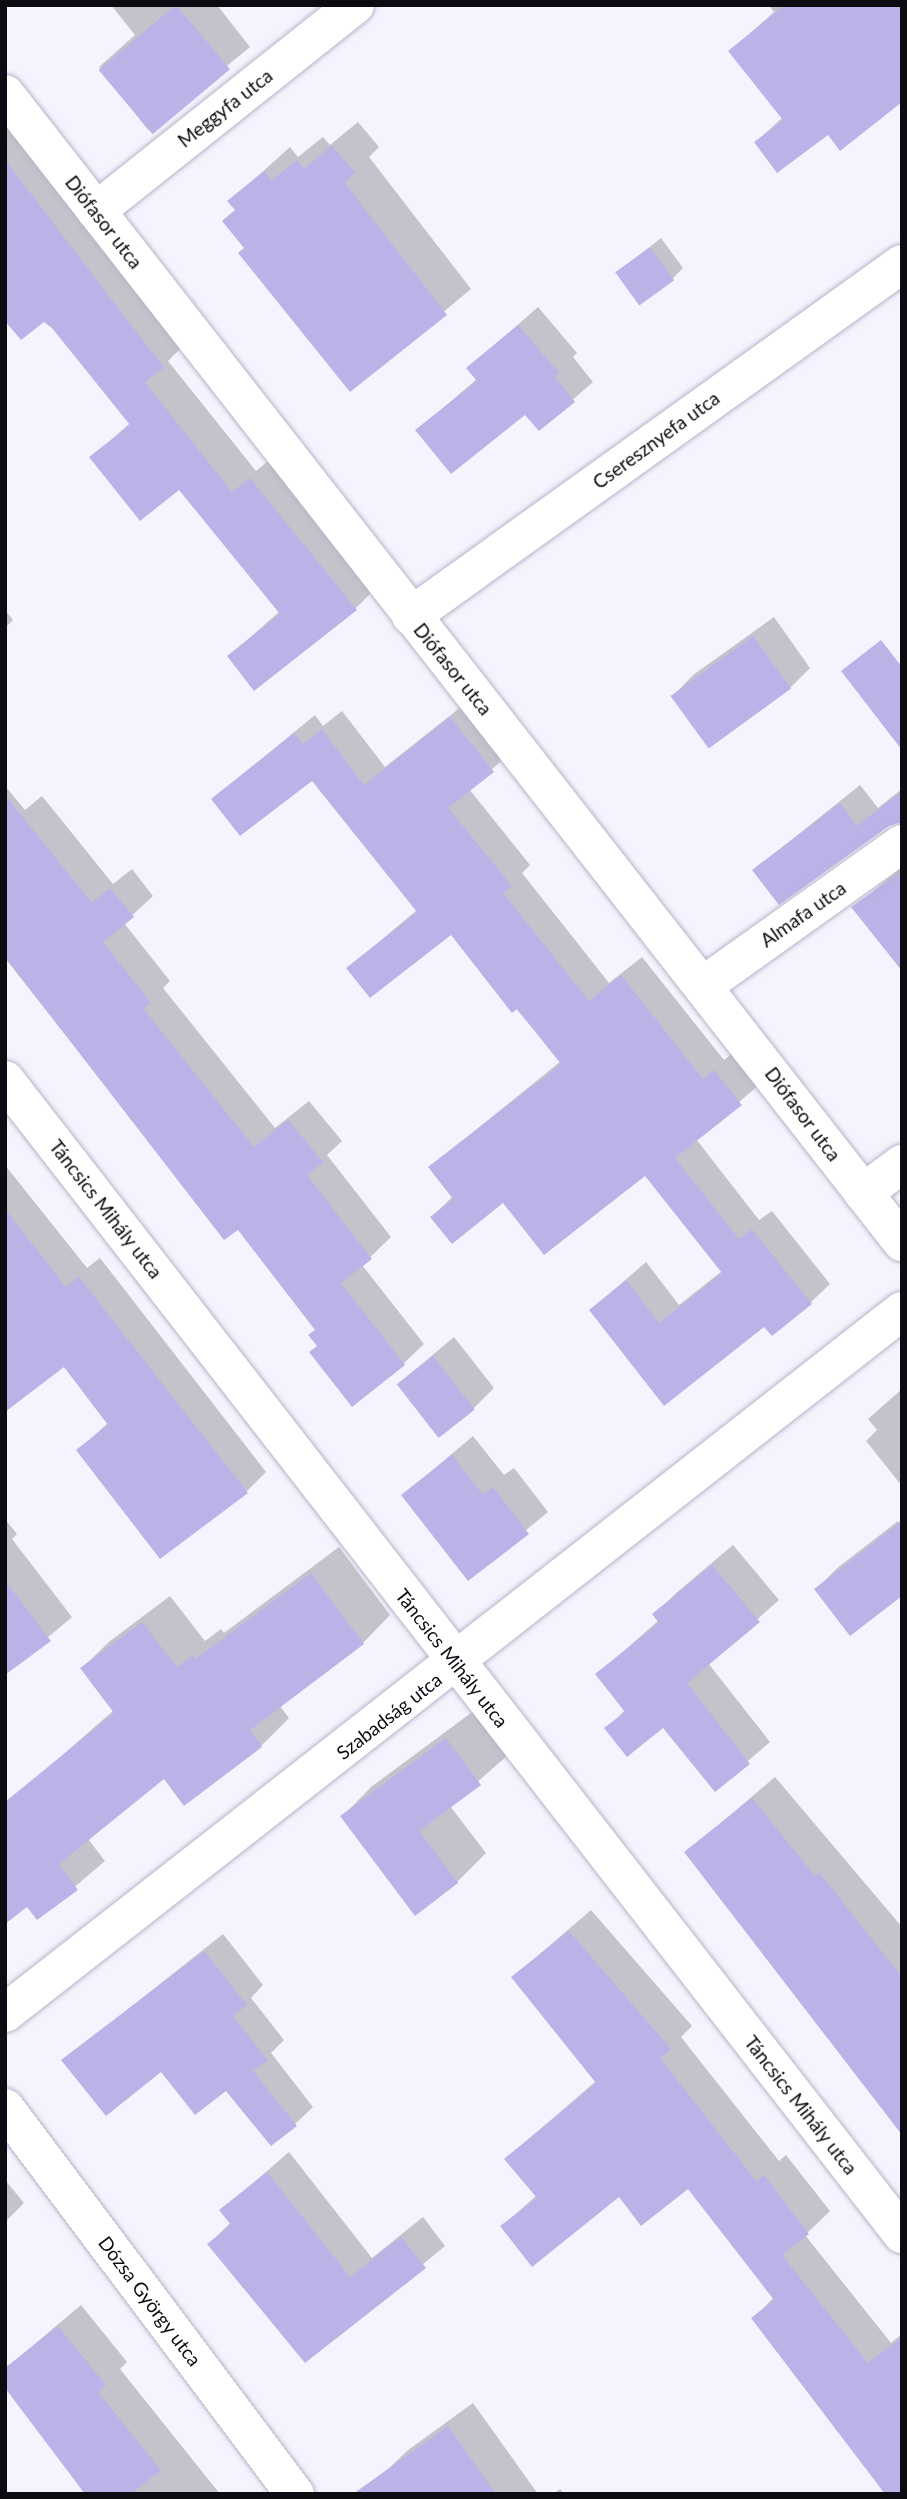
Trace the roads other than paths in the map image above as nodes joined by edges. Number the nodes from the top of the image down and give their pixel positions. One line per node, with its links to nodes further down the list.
1 (355, 5): 3 (street, Meggyfa utca)
2 (5, 94): 3 (street, Diófasor utca)
3 (96, 211): 5 (street, Diófasor utca)
4 (902, 264): 5 (street, Cseresznyefa utca)
5 (411, 616): 7 (street, Diófasor utca)
6 (902, 844): 7 (street, Almafa utca)
7 (704, 985): 10 (street, Diófasor utca)
8 (5, 1080): 13 (street, Táncsics Mihály utca)
9 (902, 1164): 10 (street)
10 (863, 1193): 11 (street, Diófasor utca)
11 (902, 1242)
12 (902, 1311): 13 (street, Szabadság utca)
13 (456, 1663): 14 (street, Szabadság utca); 16 (street, Táncsics Mihály utca)
14 (5, 2013)
15 (5, 2108): 17 (street, Dózsa György utca)
16 (902, 2234)
17 (295, 2494)

